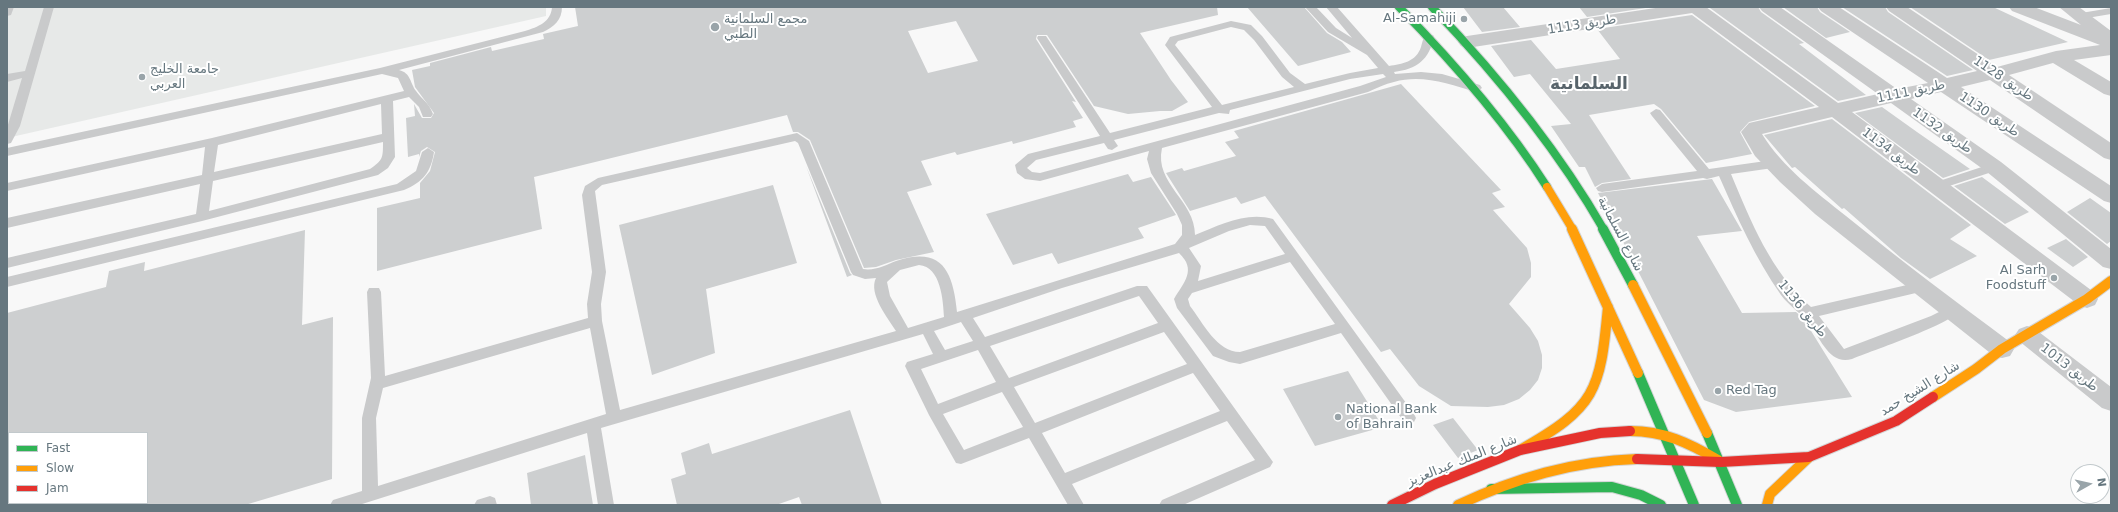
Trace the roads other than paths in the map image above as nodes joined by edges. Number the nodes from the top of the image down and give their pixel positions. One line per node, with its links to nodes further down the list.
1 (10, 7): 15 (lane)
2 (50, 7): 25 (lane)
3 (557, 7): 24 (lane)
4 (1310, 7): 22 (lane)
5 (1331, 7): 22 (lane)
6 (1399, 7): 16 (main road)
7 (1432, 7): 19 (main road, شارع السلمانية)
8 (1695, 7): 19 (street, طريق 1113); 37 (street, طريق 1134)
9 (1768, 7): 34 (street, طريق 1132)
10 (1827, 7): 29 (street, طريق 1130)
11 (1895, 7): 27 (street, طريق 1128)
12 (2018, 7): 20 (street)
13 (2075, 11): 14 (lane); 18 (street)
14 (2111, 11)
15 (7, 13)
16 (1429, 37): 26 (lane); 31 (main road)
17 (1042, 38): 44 (lane)
18 (2111, 40)
19 (1467, 42): 101 (main road, شارع السلمانية)
20 (2111, 43)
21 (2111, 49): 23 (street, طريق 1111)
22 (1371, 54): 26 (lane)
23 (2056, 57): 27 (street, طريق 1111); 32 (street)
24 (380, 71): 33 (lane); 48 (lane)
25 (30, 73): 28 (lane); 45 (lane)
26 (1390, 74): 30 (lane); 31 (lane); 41 (lane)
27 (1996, 74): 29 (street, طريق 1111); 50 (street, طريق 1128)
28 (7, 78)
29 (1945, 85): 34 (street, طريق 1111); 60 (street, طريق 1130)
30 (1303, 88): 36 (lane); 36 (lane)
31 (1476, 88): 74 (main road)
32 (2111, 90)
33 (411, 93): 35 (lane); 40 (lane)
34 (1892, 96): 37 (street, طريق 1111); 53 (street, طريق 1132)
35 (387, 99): 43 (lane); 46 (lane)
36 (1219, 109): 39 (lane); 41 (lane)
37 (1834, 110): 52 (street, طريق 1111); 57 (street, طريق 1134)
38 (1656, 112): 55 (lane)
39 (1204, 113): 42 (lane); 44 (lane)
40 (427, 114)
41 (1231, 125): 42 (lane)
42 (1217, 129): 47 (lane)
43 (388, 137): 56 (lane); 61 (lane)
44 (1107, 139): 51 (lane); 51 (lane)
45 (7, 140)
46 (212, 142): 56 (lane); 58 (lane)
47 (1156, 146): 51 (lane); 63 (lane)
48 (7, 152)
49 (428, 152): 69 (lane)
50 (2111, 153)
51 (1115, 156)
52 (1773, 164): 54 (lane); 70 (street, طريق 1111)
53 (1994, 168): 57 (lane); 65 (street, طريق 1132)
54 (1724, 172): 55 (lane); 76 (lane, طريق 1136)
55 (1707, 175): 59 (lane)
56 (207, 178): 61 (lane); 62 (lane)
57 (1936, 186): 73 (street, طريق 1134)
58 (7, 187)
59 (1602, 188)
60 (2111, 196)
61 (202, 217): 67 (lane)
62 (7, 223)
63 (1180, 247): 64 (lane); 71 (lane); 77 (lane)
64 (1294, 256): 71 (lane); 80 (lane)
65 (2111, 261)
66 (911, 262): 77 (lane); 78 (lane); 82 (lane)
67 (7, 263)
68 (2111, 281): 73 (main road, شارع الشيخ حمد)
69 (7, 282)
70 (1920, 287): 75 (street, طريق 1111); 76 (lane)
71 (1188, 289): 80 (lane)
72 (374, 292): 88 (lane)
73 (2087, 299): 83 (main road, شارع الشيخ حمد)
74 (1608, 306): 97 (main road); 98 (main road)
75 (1952, 310): 76 (lane, طريق 1136); 85 (street, طريق 1111)
76 (1808, 314)
77 (957, 317): 81 (lane); 84 (lane)
78 (594, 320): 88 (lane); 93 (lane)
79 (1167, 325): 84 (lane); 87 (lane); 89 (lane)
80 (1344, 327): 94 (lane)
81 (926, 328): 82 (lane); 86 (lane)
82 (904, 333): 93 (lane)
83 (2027, 335): 85 (main road, شارع الشيخ حمد); 90 (street, طريق 1013)
84 (983, 344): 86 (lane); 89 (lane)
85 (2002, 349): 99 (main road, شارع الشيخ حمد)
86 (942, 357): 91 (lane)
87 (1196, 366): 92 (lane); 96 (lane)
88 (378, 384): 104 (lane)
89 (1006, 384): 91 (lane); 96 (lane)
90 (2111, 401)
91 (934, 411): 96 (lane)
92 (1230, 413): 102 (lane); 108 (lane)
93 (614, 418): 95 (lane)
94 (1410, 418)
95 (594, 424): 104 (lane); 106 (lane)
96 (1033, 431): 102 (lane)
97 (1664, 433): 98 (main road, شارع الملك عبدالعزيز); 100 (main road); 101 (main road, شارع الملك عبدالعزيز)
98 (1520, 450): 109 (main road, شارع الملك عبدالعزيز)
99 (1809, 457): 101 (main road, شارع الشيخ حمد); 114 (main road)
100 (1673, 459): 101 (main road); 103 (main road); 112 (main road)
101 (1721, 462): 113 (main road, شارع السلمانية)
102 (1062, 481): 107 (lane)
103 (1490, 490): 110 (main road); 111 (main road)
104 (370, 495): 105 (lane)
105 (338, 505)
106 (606, 505)
107 (1076, 505)
108 (1167, 505)
109 (1392, 505)
110 (1458, 505)
111 (1661, 505)
112 (1694, 505)
113 (1737, 505)
114 (1767, 505)

